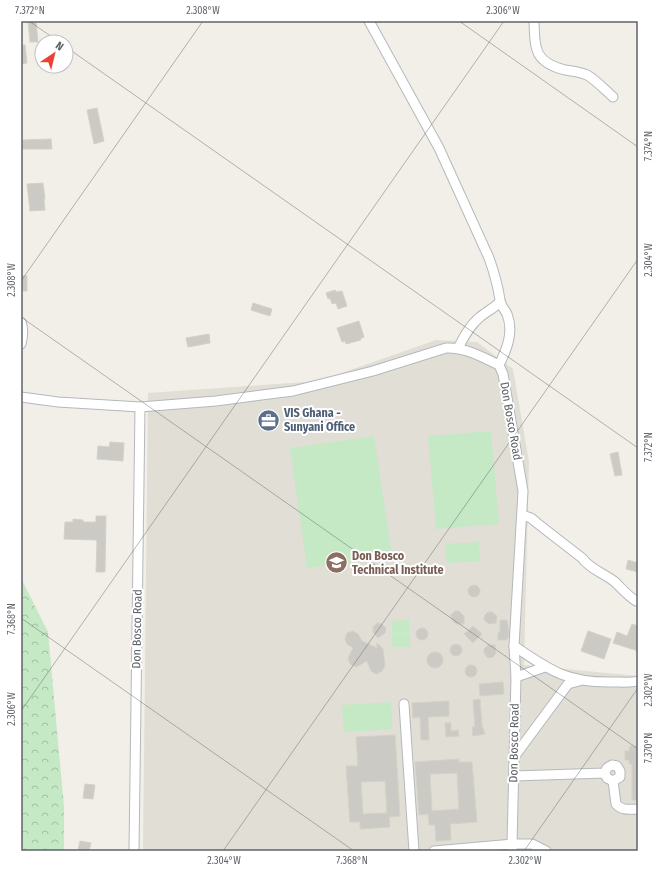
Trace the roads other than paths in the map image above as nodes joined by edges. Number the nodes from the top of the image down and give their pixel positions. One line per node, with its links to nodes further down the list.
1 (369, 21): 4 (street)
2 (534, 21): 3 (street)
3 (613, 97)
4 (500, 302): 7 (street); 8 (street)
5 (21, 322): 6 (street)
6 (21, 344)
7 (458, 348): 8 (street, Don Bosco Road); 10 (street, Don Bosco Road)
8 (499, 365): 11 (street, Don Bosco Road)
9 (21, 397): 10 (street, Don Bosco Road)
10 (140, 407): 25 (street, Don Bosco Road)
11 (522, 515): 12 (street); 13 (street, Don Bosco Road)
12 (636, 601)
13 (514, 646): 14 (street); 15 (street, Don Bosco Road)
14 (545, 667): 15 (street); 16 (street)
15 (516, 677): 19 (street, Don Bosco Road)
16 (583, 681): 17 (street); 19 (street)
17 (638, 681)
18 (404, 704): 26 (street)
19 (514, 757): 21 (street, Don Bosco Road)
20 (605, 773): 21 (street); 22 (street); 22 (street)
21 (514, 776): 24 (street, Don Bosco Road)
22 (613, 781): 23 (street)
23 (638, 809)
24 (512, 847): 27 (street); 28 (street)
25 (134, 851)
26 (414, 851)
27 (434, 851)
28 (546, 851)

